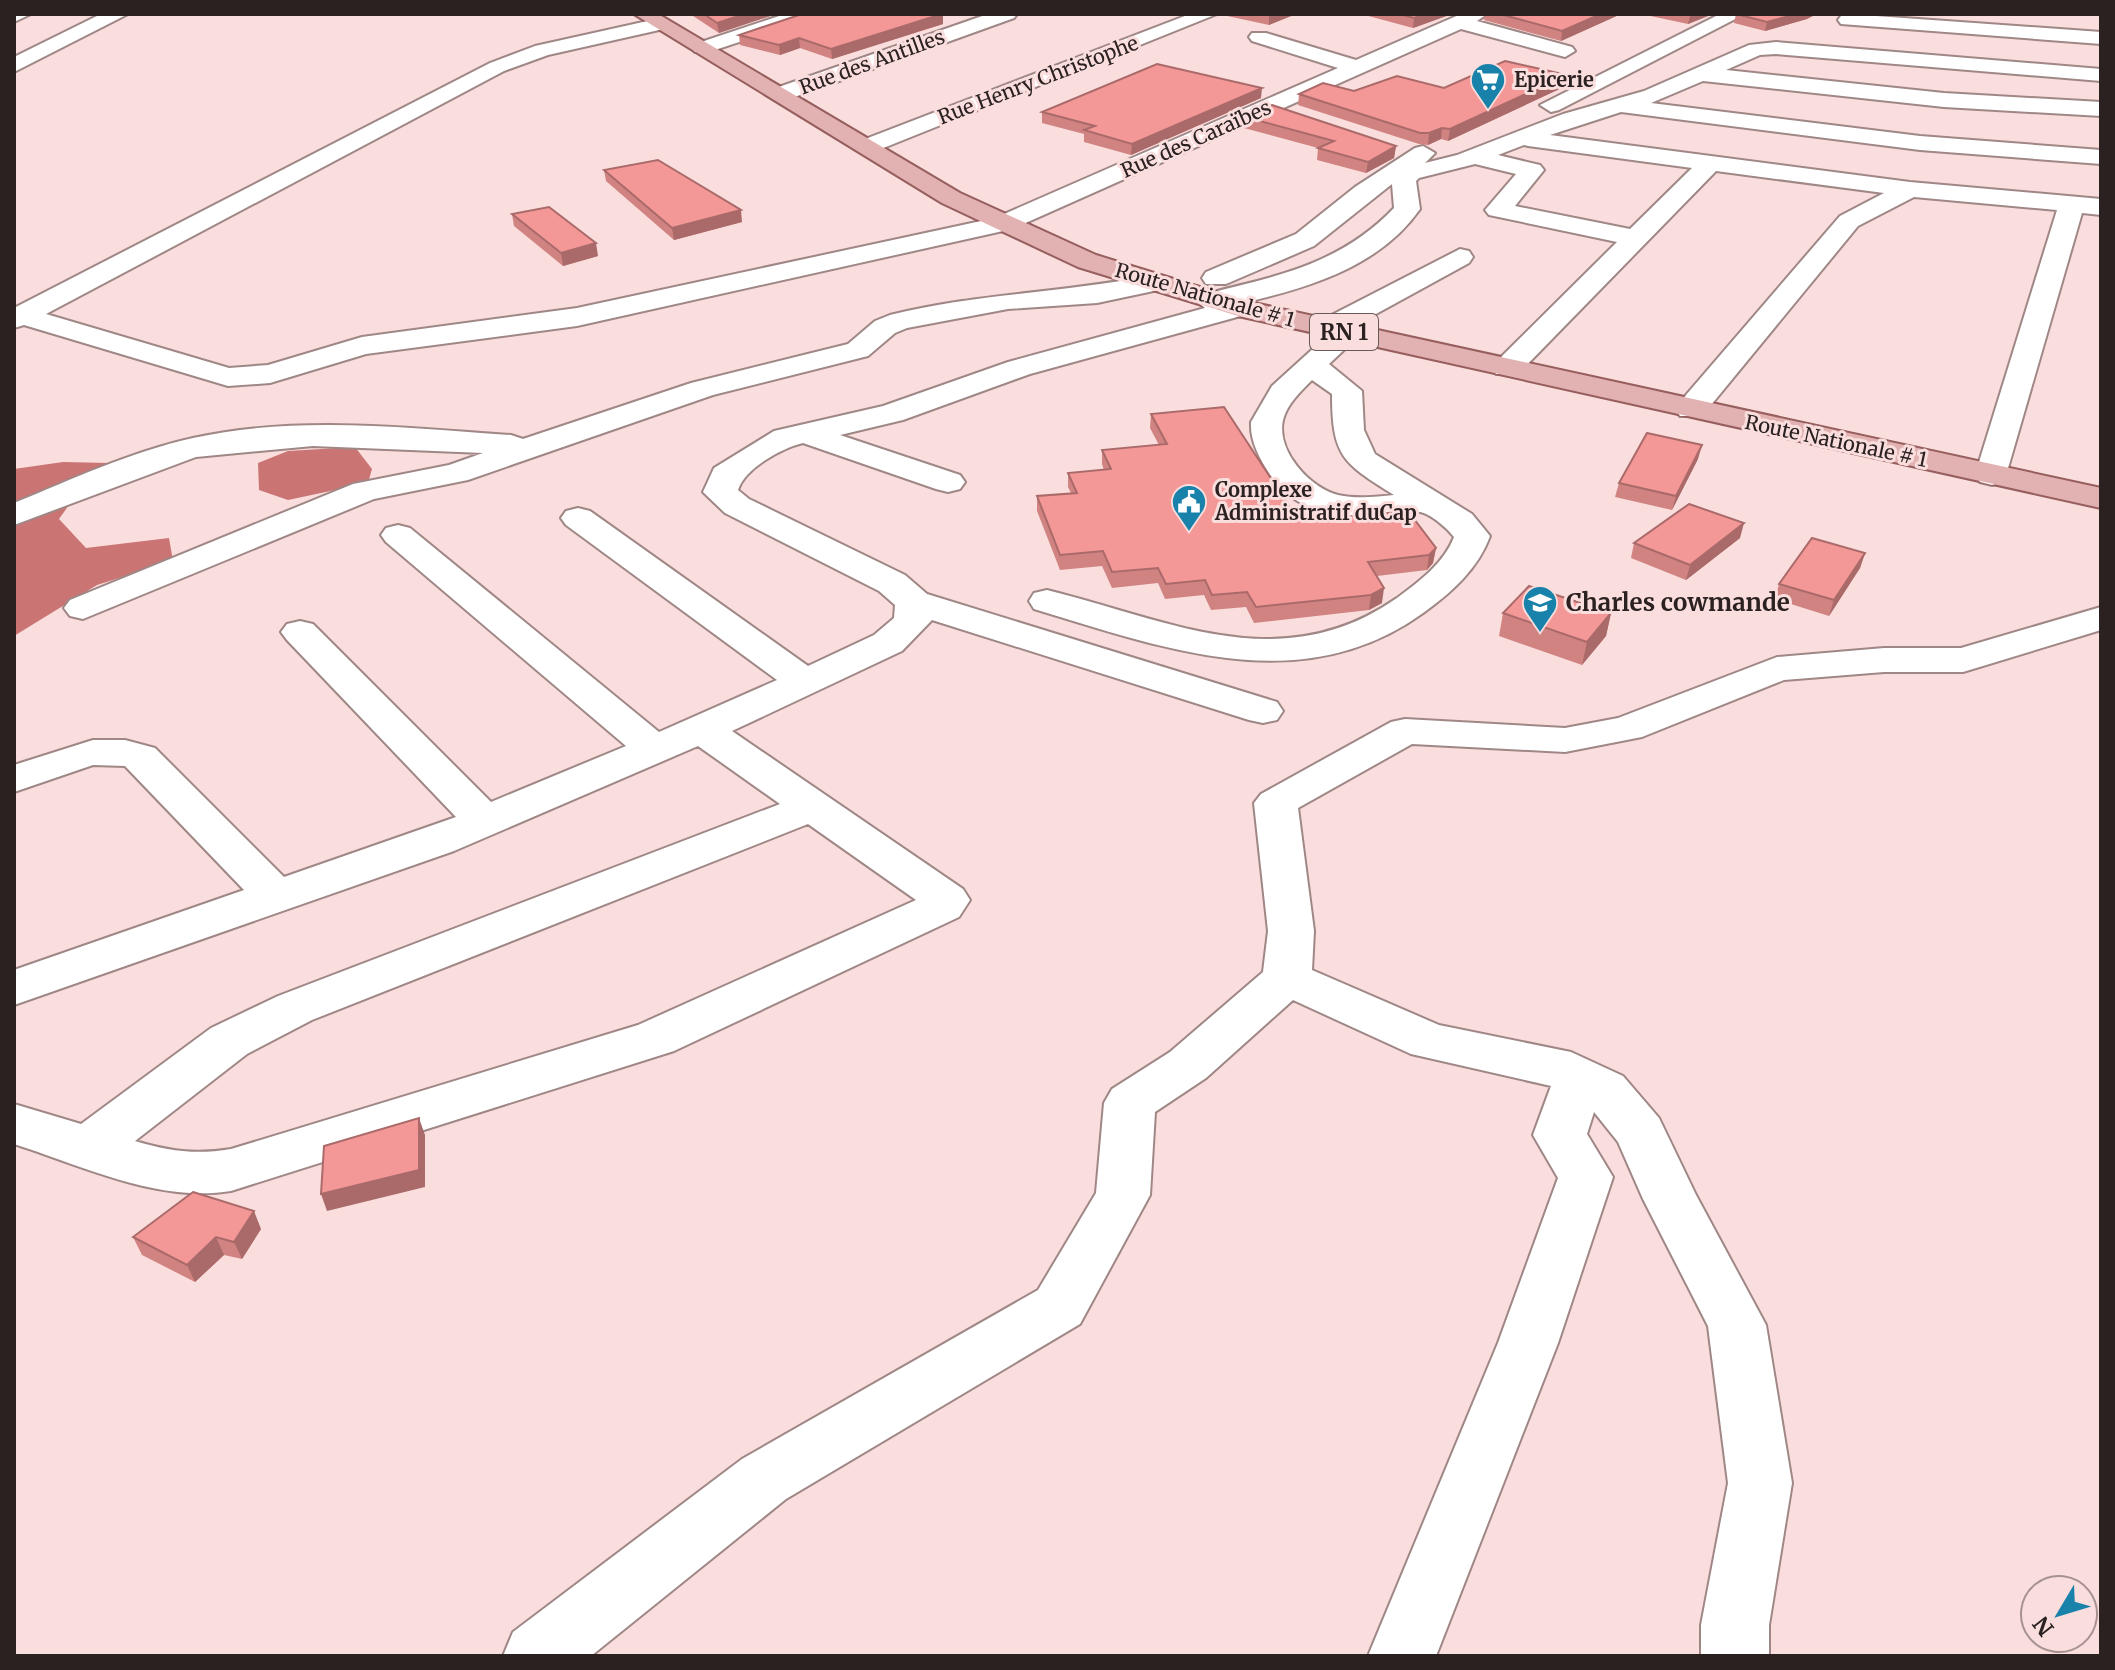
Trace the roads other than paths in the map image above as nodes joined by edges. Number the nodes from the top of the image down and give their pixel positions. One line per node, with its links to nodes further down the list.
1 (21, 14): 8 (street)
2 (118, 14): 16 (street)
3 (804, 14): 14 (street)
4 (1007, 14): 20 (street, Rue des Antilles)
5 (1207, 14): 27 (street, Rue Henry Christophe)
6 (1735, 14): 28 (street)
7 (2092, 14): 13 (street)
8 (14, 16)
9 (1468, 18): 15 (street); 17 (street, Rue des Caraïbes)
10 (653, 19): 14 (main road, Route Nationale # 1 / RN 1); 40 (street)
11 (1848, 20): 13 (street)
12 (1259, 37): 17 (street)
13 (2101, 38)
14 (702, 48): 20 (main road, Route Nationale # 1 / RN 1)
15 (1565, 51)
16 (14, 66)
17 (1360, 68): 21 (street, Rue des Caraïbes)
18 (1701, 74): 19 (street); 22 (street); 23 (street)
19 (2101, 75)
20 (781, 94): 27 (main road, Route Nationale # 1 / RN 1)
21 (1271, 106): 24 (street); 35 (street, Rue des Caraïbes)
22 (1622, 106): 25 (street); 30 (street)
23 (2101, 109)
24 (1301, 116)
25 (1521, 139): 29 (street); 31 (street)
26 (1389, 145): 28 (street)
27 (868, 146): 35 (main road, Route Nationale # 1 / RN 1)
28 (1418, 155): 38 (street)
29 (1473, 157): 36 (street); 39 (street)
30 (2101, 157)
31 (1709, 164): 32 (street); 36 (street)
32 (1910, 189): 33 (street); 44 (street)
33 (2071, 206): 34 (street); 47 (street)
34 (2101, 207)
35 (1003, 224): 38 (main road, Route Nationale # 1 / RN 1); 40 (street, Rue des Caraïbes)
36 (1636, 238): 43 (street)
37 (1460, 257): 41 (street)
38 (1167, 288): 39 (main road, Route Nationale # 1 / RN 1); 46 (street)
39 (1224, 305): 41 (main road, Route Nationale # 1 / RN 1); 45 (street)
40 (17, 317)
41 (1338, 331): 42 (street); 43 (main road, Route Nationale # 1 / RN 1)
42 (1312, 366): 50 (street); 50 (street)
43 (1507, 368): 44 (main road, Route Nationale # 1 / RN 1)
44 (1691, 409): 47 (main road, Route Nationale # 1 / RN 1)
45 (810, 435): 48 (street); 55 (street)
46 (533, 446): 51 (street); 56 (street)
47 (1992, 475): 49 (main road, Route Nationale # 1 / RN 1)
48 (948, 482)
49 (2101, 498)
50 (1428, 501): 54 (street)
51 (14, 515)
52 (578, 518): 59 (street)
53 (398, 535): 62 (street)
54 (1047, 601)
55 (914, 602): 59 (street); 60 (street)
56 (83, 608)
57 (2101, 618): 67 (street)
58 (300, 632): 65 (street)
59 (805, 682): 61 (street)
60 (1263, 711)
61 (701, 729): 62 (street); 64 (street)
62 (654, 749): 65 (street)
63 (14, 779): 66 (street)
64 (813, 806): 71 (street); 71 (street)
65 (485, 821): 66 (street)
66 (276, 896): 68 (street)
67 (1287, 978): 69 (street); 72 (street)
68 (14, 988)
69 (1580, 1077): 73 (street); 74 (street)
70 (14, 1124): 71 (street)
71 (89, 1147)
72 (537, 1656)
73 (1402, 1656)
74 (1735, 1656)

